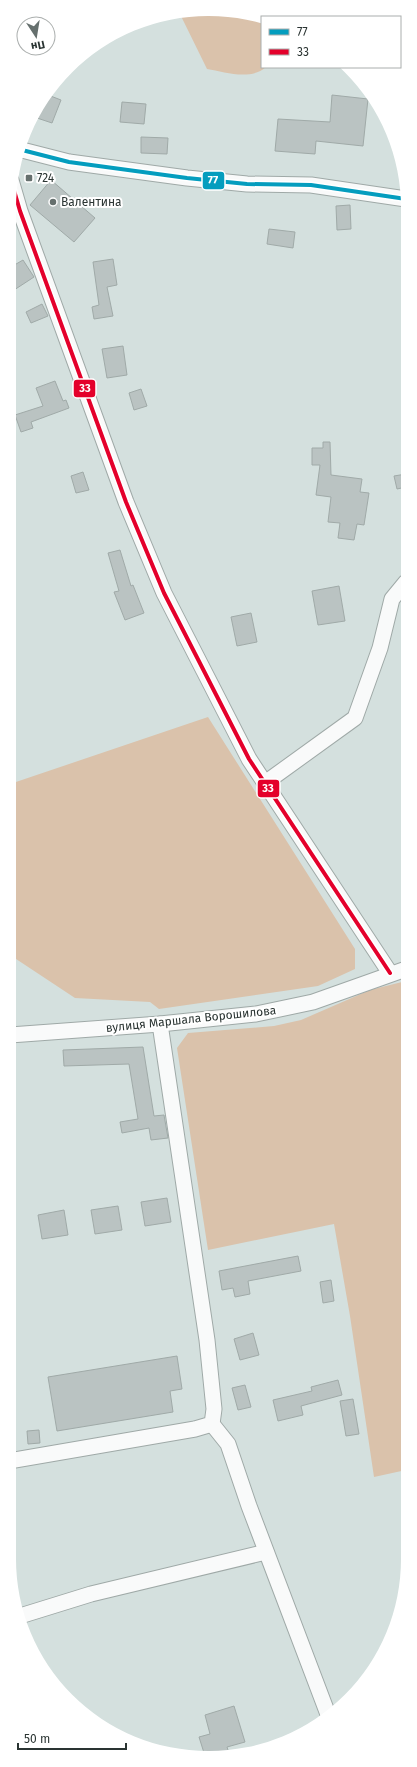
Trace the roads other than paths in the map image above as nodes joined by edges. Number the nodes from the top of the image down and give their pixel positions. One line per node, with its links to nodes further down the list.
1 (25, 151): 3 (street)
2 (16, 197): 5 (street)
3 (401, 198)
4 (401, 588): 5 (street)
5 (265, 783): 7 (street)
6 (401, 970): 7 (street, вулиця Маршала Ворошилова)
7 (390, 973): 8 (street, вулиця Маршала Ворошилова)
8 (160, 1024): 9 (street, вулиця Маршала Ворошилова); 10 (street)
9 (16, 1035)
10 (212, 1424): 11 (street); 12 (street)
11 (16, 1460)
12 (266, 1552): 13 (street); 14 (street)
13 (25, 1615)
14 (327, 1711)

